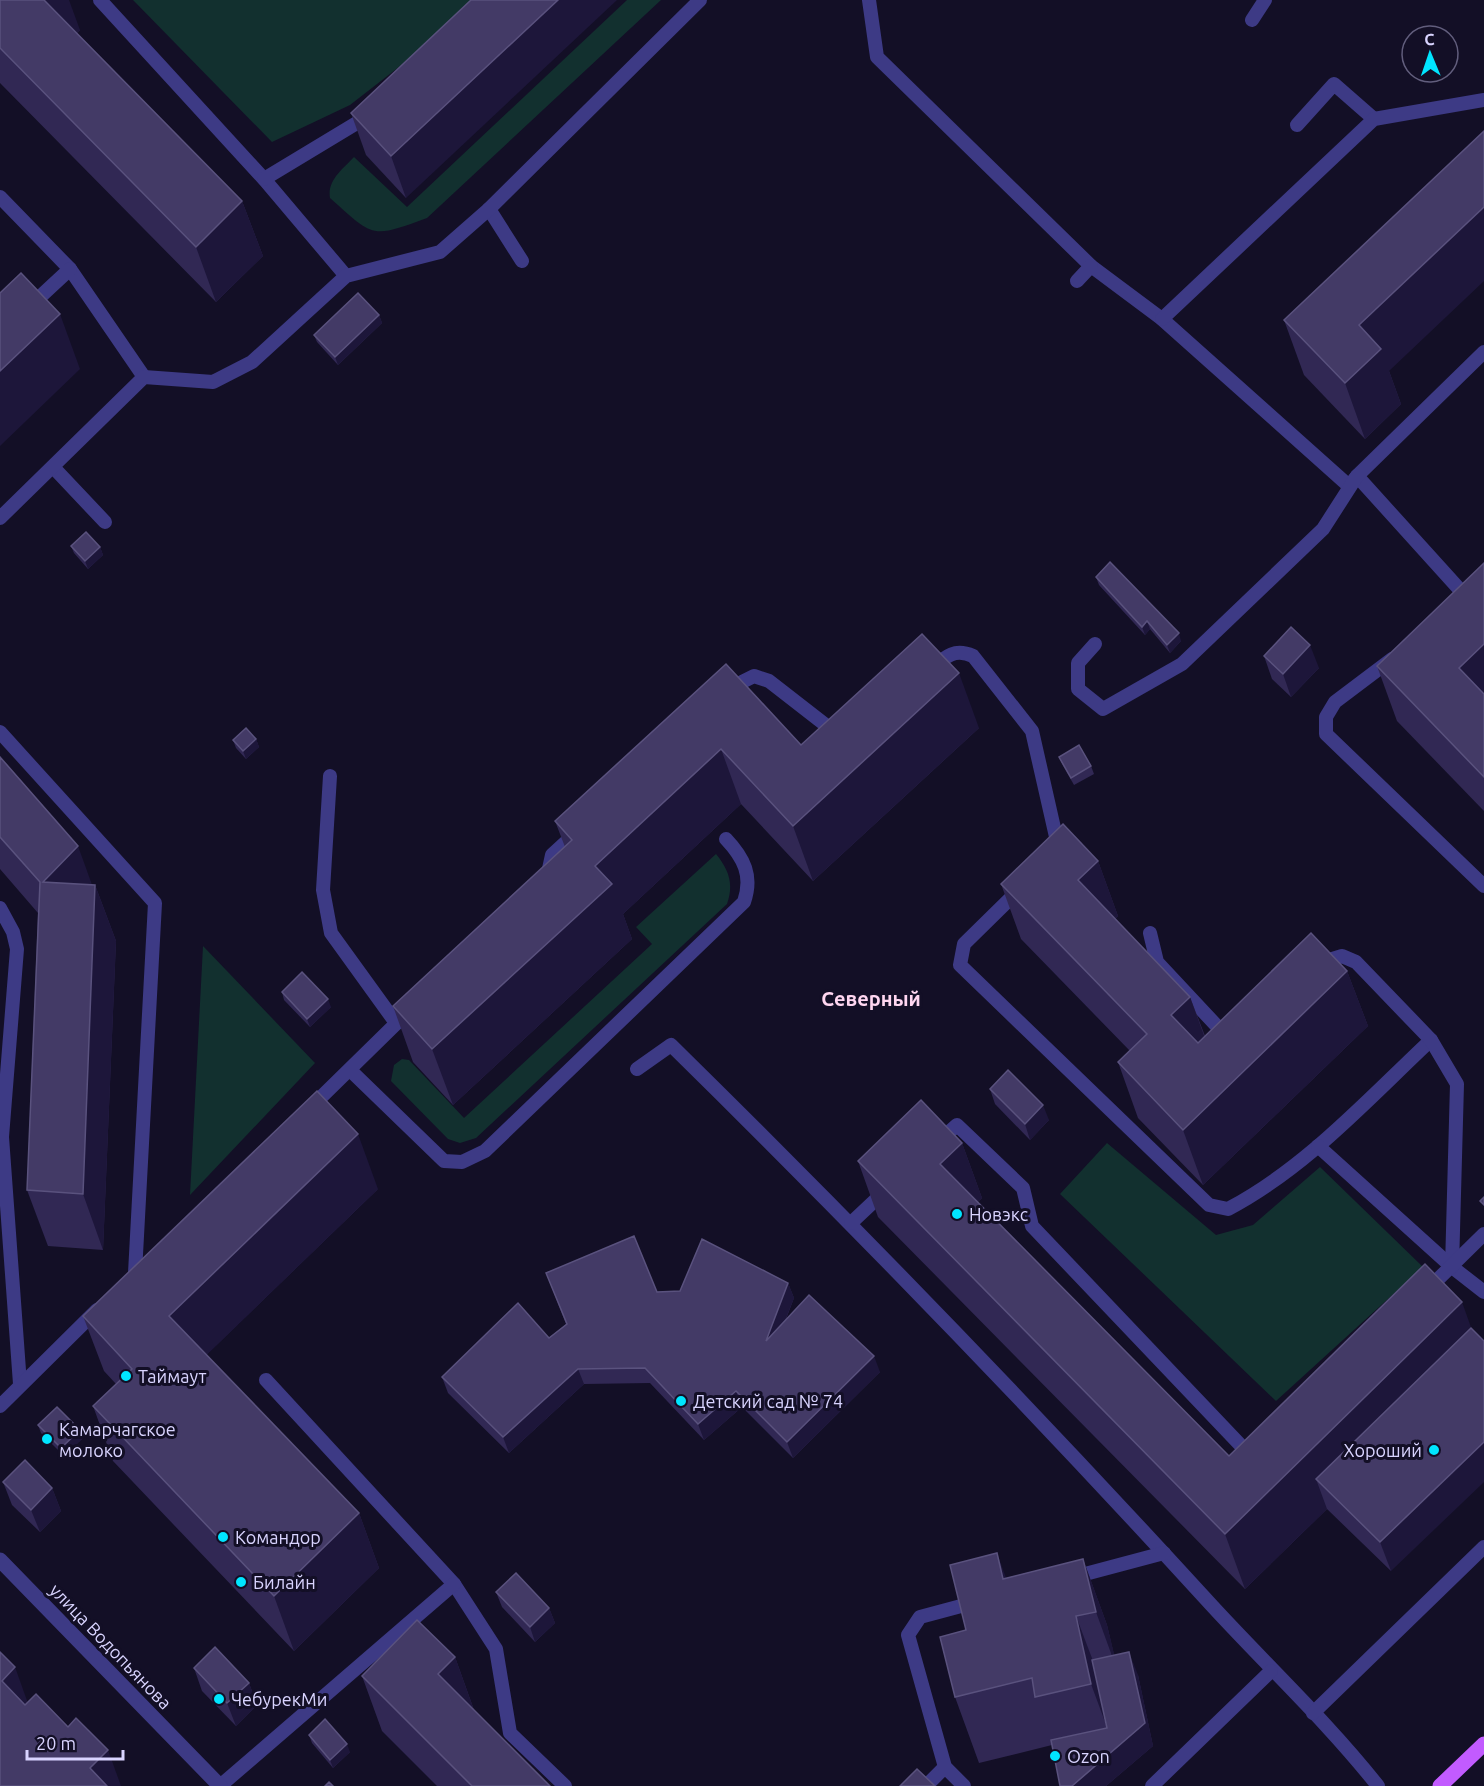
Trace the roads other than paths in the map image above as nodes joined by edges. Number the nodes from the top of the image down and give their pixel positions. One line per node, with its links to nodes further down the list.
1 (99, 0): 10 (lane)
2 (700, 0): 12 (lane)
3 (869, 0): 14 (lane)
4 (1265, 0): 5 (lane)
5 (1252, 20)
6 (1484, 100): 8 (lane)
7 (385, 106): 10 (lane)
8 (1374, 119): 9 (lane); 19 (lane)
9 (1298, 125)
10 (264, 178): 16 (lane)
11 (0, 197): 15 (lane)
12 (489, 209): 13 (lane); 16 (lane)
13 (522, 261)
14 (1091, 266): 17 (lane); 19 (lane)
15 (70, 269): 18 (lane); 21 (lane)
16 (346, 276): 21 (lane)
17 (1077, 281)
18 (18, 317)
19 (1162, 319): 23 (lane)
20 (1484, 352): 23 (lane)
21 (144, 377): 22 (lane)
22 (54, 468): 24 (lane); 25 (lane)
23 (1353, 481): 26 (lane); 27 (lane)
24 (0, 518)
25 (105, 522)
26 (1484, 595)
27 (1095, 644)
28 (1407, 648): 38 (lane)
29 (921, 677): 36 (lane)
30 (716, 705): 32 (lane)
31 (0, 732): 56 (lane)
32 (850, 732)
33 (330, 776): 44 (lane)
34 (586, 824): 39 (lane)
35 (726, 839): 48 (lane)
36 (1051, 859)
37 (1027, 882): 50 (lane)
38 (1484, 886)
39 (545, 887)
40 (0, 908): 53 (lane)
41 (1150, 933): 45 (lane)
42 (1312, 976): 46 (lane)
43 (422, 999): 44 (lane)
44 (396, 1023): 48 (lane)
45 (1245, 1039)
46 (1431, 1040): 50 (lane); 57 (lane)
47 (637, 1069): 54 (lane)
48 (350, 1070): 49 (lane)
49 (299, 1119)
50 (1318, 1146): 57 (lane)
51 (930, 1149): 64 (lane)
52 (895, 1182): 54 (lane)
53 (2, 1189): 62 (lane)
54 (851, 1223): 66 (lane)
55 (1484, 1233): 57 (lane)
56 (152, 1257)
57 (1452, 1267): 58 (lane); 60 (lane)
58 (1484, 1292)
59 (111, 1297): 62 (lane)
60 (1417, 1299)
61 (266, 1380): 69 (lane)
62 (20, 1384): 63 (lane)
63 (0, 1406)
64 (1265, 1436)
65 (1484, 1547): 72 (lane)
66 (1164, 1553): 68 (lane); 71 (lane)
67 (0, 1560): 75 (street, улица Водопьянова)
68 (1059, 1580)
69 (454, 1584): 75 (lane); 76 (lane)
70 (990, 1599): 74 (lane)
71 (1271, 1671): 72 (lane); 79 (lane)
72 (1313, 1713): 80 (lane)
73 (1484, 1744): 81 (main road)
74 (945, 1767): 77 (lane); 78 (lane)
75 (220, 1786)
76 (565, 1786)
77 (926, 1786)
78 (964, 1786)
79 (1152, 1786)
80 (1378, 1786)
81 (1440, 1786)

